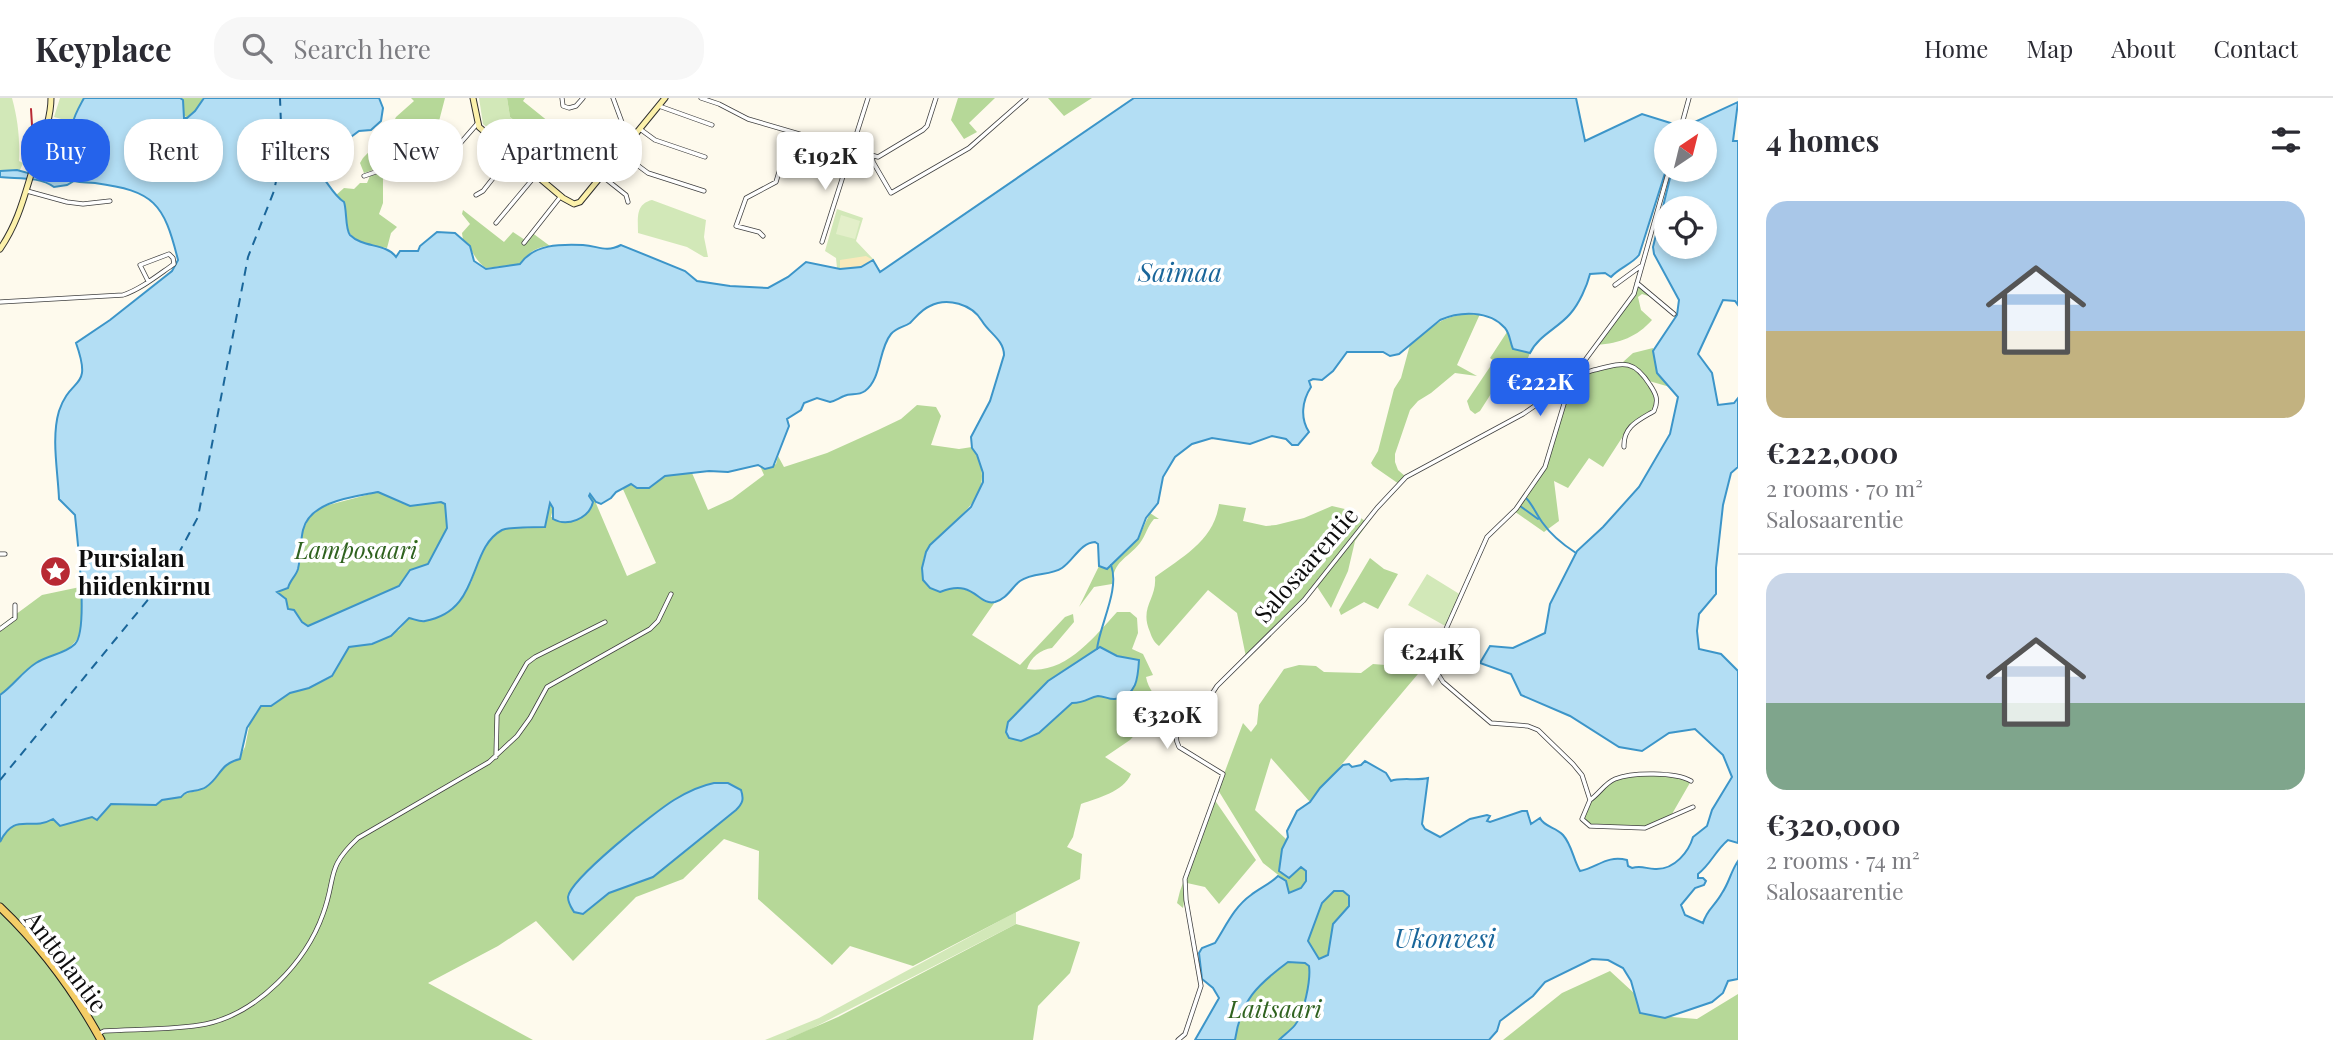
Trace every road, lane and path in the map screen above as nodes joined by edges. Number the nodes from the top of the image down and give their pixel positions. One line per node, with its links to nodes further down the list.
1 (51, 98): 31 (street)
2 (473, 98): 15 (street)
3 (562, 98): 4 (street)
4 (583, 98)
5 (613, 98): 13 (street)
6 (665, 98): 12 (street)
7 (701, 98): 19 (street)
8 (868, 98): 20 (street)
9 (936, 98): 21 (street)
10 (1026, 98): 21 (street)
11 (1689, 98): 14 (street)
12 (659, 106): 16 (street); 17 (street)
13 (621, 119)
14 (1683, 119)
15 (477, 124): 24 (street)
16 (712, 125)
17 (642, 127)
18 (642, 130): 22 (street)
19 (791, 132): 20 (street); 38 (street)
20 (853, 149): 21 (street); 39 (street)
21 (872, 156)
22 (705, 157)
23 (642, 168): 32 (street)
24 (364, 176)
25 (490, 182): 33 (street)
26 (530, 182): 37 (street)
27 (544, 182): 34 (street)
28 (596, 182): 34 (street)
29 (609, 182): 36 (street)
30 (1666, 182): 42 (street, Salosaarentie)
31 (27, 191): 35 (street); 41 (street)
32 (704, 191)
33 (476, 195)
34 (561, 196): 40 (street)
35 (110, 201)
36 (628, 202)
37 (496, 223)
38 (763, 236)
39 (822, 242)
40 (524, 243)
41 (0, 249)
42 (1643, 264): 44 (street, Salosaarentie); 45 (street)
43 (148, 281): 43 (street); 46 (street)
44 (1637, 283): 47 (street); 48 (street, Salosaarentie)
45 (1615, 285)
46 (0, 302)
47 (1674, 314)
48 (1573, 374): 49 (street); 56 (street); 60 (street, Salosaarentie)
49 (1624, 447)
50 (671, 594): 54 (street)
51 (15, 605): 53 (street)
52 (605, 622): 54 (street)
53 (0, 629)
54 (496, 757): 59 (street)
55 (1691, 781): 56 (street)
56 (1590, 800): 57 (street)
57 (1693, 807)
58 (0, 907): 59 (main road, Anttolantie)
59 (99, 1037)
60 (1178, 1040)

